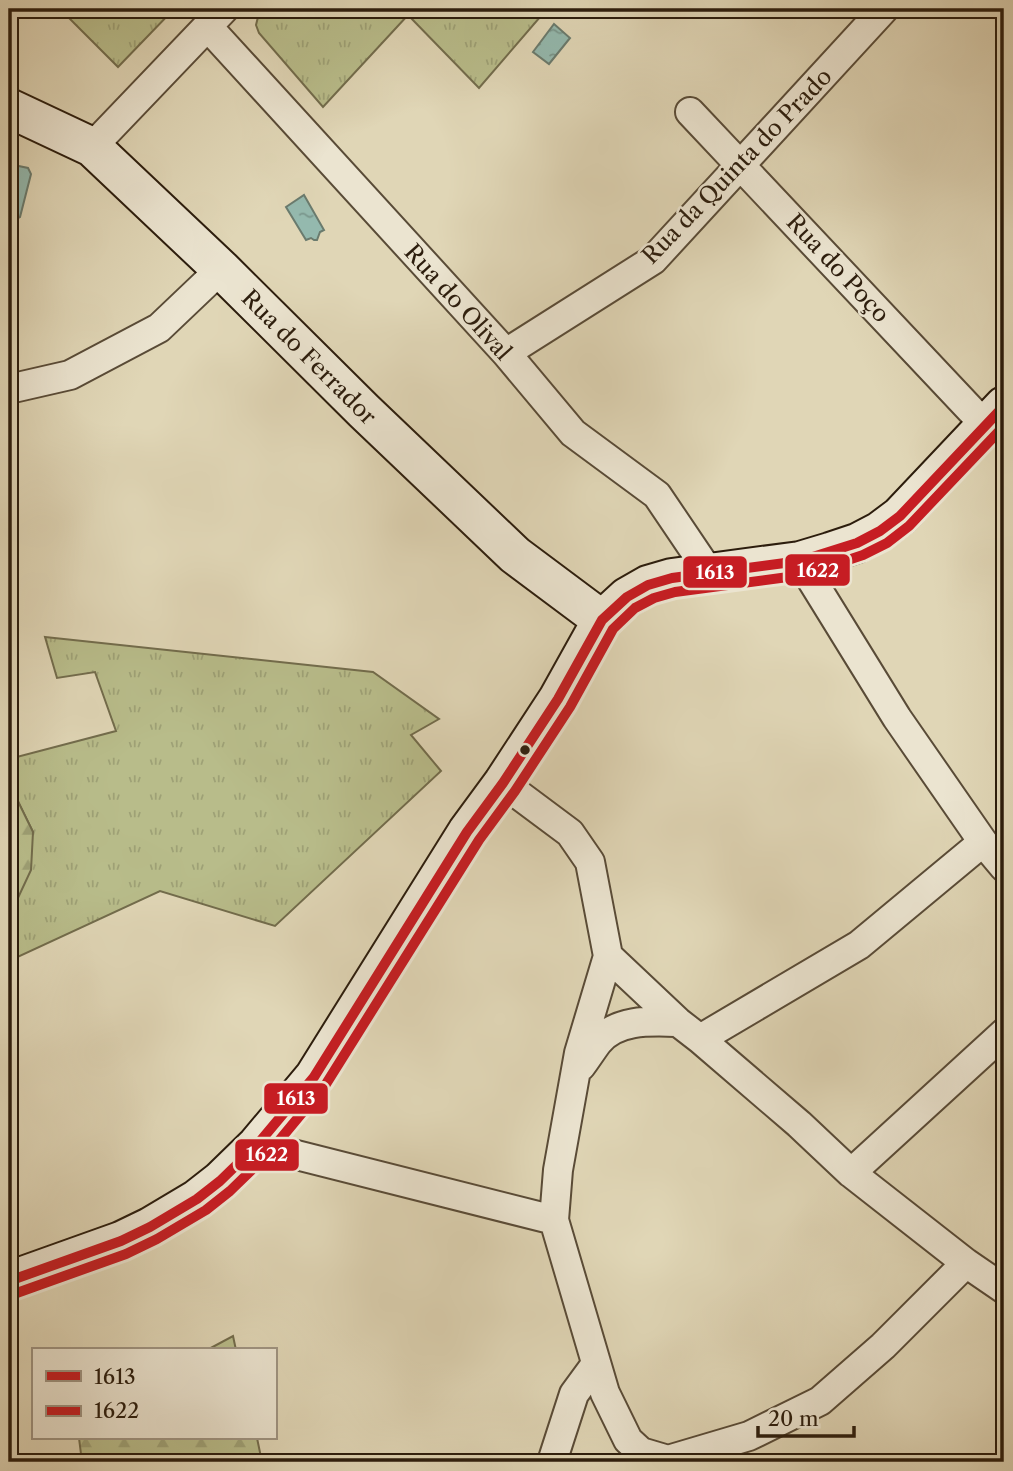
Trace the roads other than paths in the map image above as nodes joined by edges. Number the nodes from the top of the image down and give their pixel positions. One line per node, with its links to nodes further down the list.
1 (884, 9): 6 (street, Rua da Quinta do Prado)
2 (216, 18): 5 (street); 8 (street, Rua do Olival)
3 (9, 108): 5 (main road, Rua do Ferrador)
4 (690, 112): 6 (street, Rua do Poço)
5 (92, 147): 7 (main road, Rua do Ferrador)
6 (741, 165): 8 (street, Rua da Quinta do Prado); 10 (street, Rua do Poço)
7 (221, 269): 9 (street); 13 (main road, Rua do Ferrador)
8 (506, 354): 12 (street, Rua do Olival)
9 (9, 389)
10 (995, 415): 11 (main road)
11 (800, 561): 12 (main road); 15 (street)
12 (709, 572): 13 (main road)
13 (602, 620): 14 (main road)
14 (503, 783): 17 (street); 22 (main road)
15 (983, 842): 16 (street); 20 (street)
16 (1004, 867)
17 (608, 956): 18 (street); 21 (street)
18 (678, 1023): 20 (street); 21 (street)
19 (1004, 1033): 23 (street)
20 (700, 1039): 23 (street)
21 (576, 1074): 24 (street)
22 (257, 1145): 24 (street); 26 (main road)
23 (851, 1173): 25 (street)
24 (554, 1220): 28 (street)
25 (966, 1263): 27 (street); 28 (street)
26 (9, 1281)
27 (1004, 1289)
28 (596, 1364): 29 (street)
29 (552, 1462)

